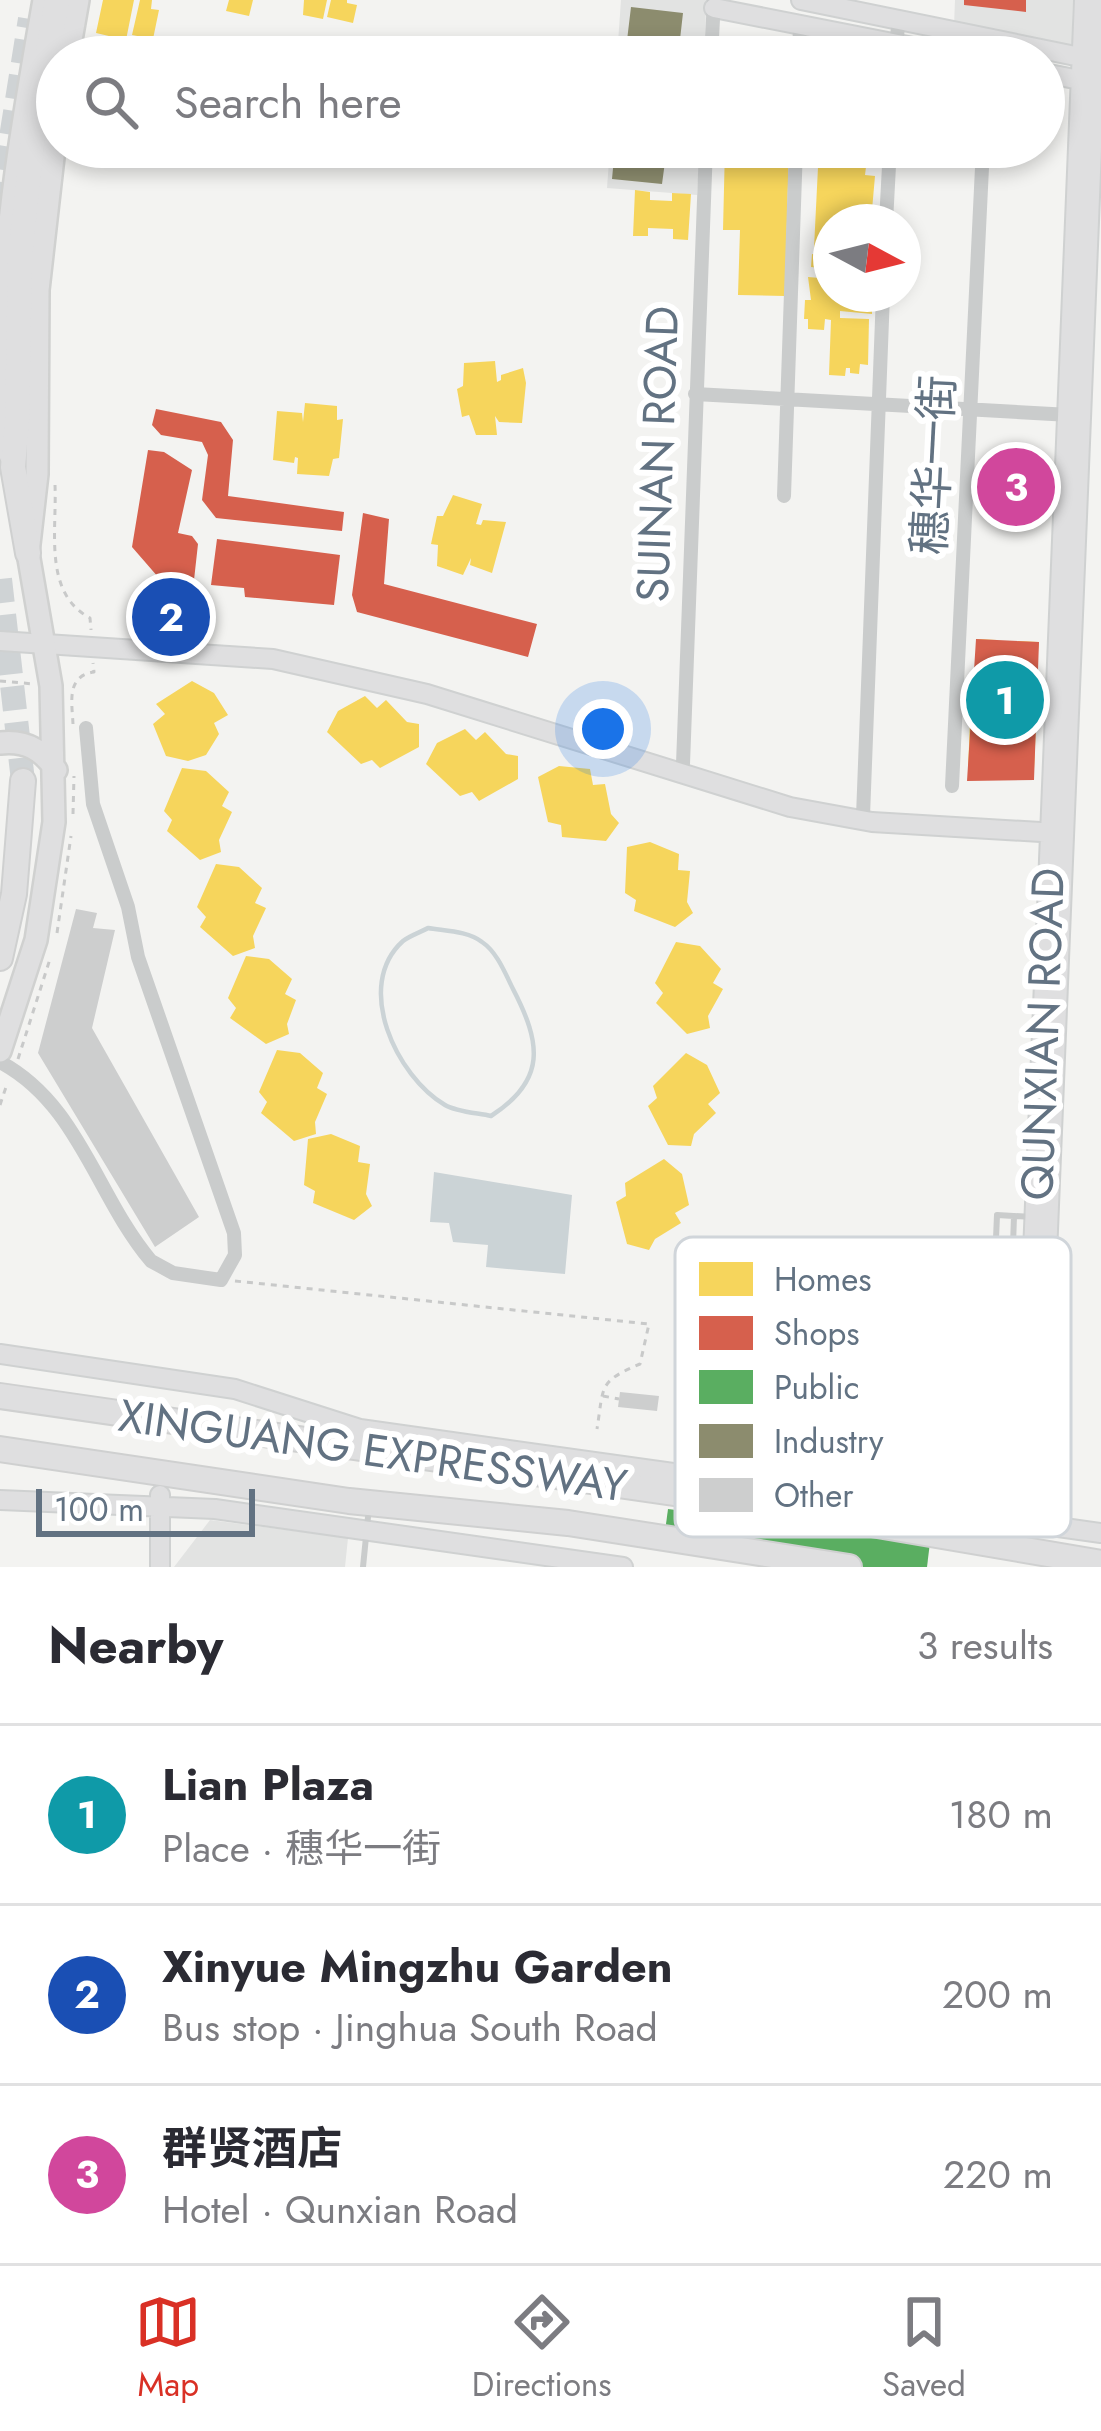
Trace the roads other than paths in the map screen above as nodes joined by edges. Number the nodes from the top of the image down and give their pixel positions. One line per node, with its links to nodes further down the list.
1 (44, 0): 10 (main road)
2 (57, 0): 11 (highway)
3 (78, 0): 12 (main road)
4 (801, 0): 8 (main road)
5 (1084, 0): 19 (main road, QUNXIAN ROAD); 46 (main road, QUNXIAN ROAD)
6 (1098, 0): 19 (main road, QUNXIAN ROAD)
7 (714, 4): 9 (main road); 13 (street)
8 (898, 21): 16 (street); 17 (main road)
9 (800, 25): 14 (street); 15 (main road)
10 (38, 36)
11 (51, 36)
12 (72, 36)
13 (712, 36)
14 (800, 36)
15 (842, 36)
16 (896, 36)
17 (975, 36)
18 (36, 46): 34 (main road)
19 (1094, 59): 20 (main road, QUNXIAN ROAD)
20 (1093, 83): 33 (main road, QUNXIAN ROAD); 46 (main road, QUNXIAN ROAD)
21 (36, 133): 34 (highway)
22 (51, 168): 36 (main road)
23 (705, 168): 29 (street, SUINAN ROAD)
24 (795, 168): 30 (street)
25 (889, 168): 27 (street)
26 (982, 168): 32 (street, 穗华一街)
27 (887, 204)
28 (882, 312): 31 (street)
29 (695, 394): 30 (street); 41 (street, SUINAN ROAD)
30 (786, 399): 31 (street); 35 (street)
31 (878, 404): 32 (street); 45 (street)
32 (972, 408): 33 (street); 44 (street, 穗华一街)
33 (1070, 415): 46 (main road, QUNXIAN ROAD)
34 (13, 467): 36 (highway)
35 (784, 496)
36 (28, 553): 38 (main road)
37 (0, 641): 38 (main road)
38 (45, 644): 42 (main road); 46 (main road)
39 (86, 728): 49 (street)
40 (0, 743): 42 (main road)
41 (683, 764)
42 (56, 770): 48 (main road)
43 (23, 781): 47 (highway)
44 (952, 786)
45 (863, 815)
46 (1057, 833): 50 (main road, QUNXIAN ROAD)
47 (0, 958)
48 (0, 1051)
49 (0, 1062)
50 (1034, 1213): 51 (lane); 52 (main road, QUNXIAN ROAD); 53 (lane)
51 (996, 1237)
52 (1033, 1237)
53 (1033, 1237)
54 (0, 1354): 59 (main road)
55 (0, 1380): 57 (highway)
56 (0, 1396): 57 (highway, XINGUANG EXPRESSWAY)
57 (98, 1410): 60 (highway, XINGUANG EXPRESSWAY)
58 (0, 1452): 63 (highway, XINGUANG EXPRESSWAY)
59 (675, 1474)
60 (675, 1494)
61 (160, 1495): 68 (main road)
62 (0, 1500): 70 (main road)
63 (358, 1509): 69 (lane); 71 (highway, XINGUANG EXPRESSWAY)
64 (1071, 1530): 65 (main road)
65 (1101, 1534)
66 (948, 1537): 67 (highway, XINGUANG EXPRESSWAY)
67 (1101, 1563)
68 (160, 1567)
69 (362, 1567)
70 (623, 1567)
71 (849, 1567)

